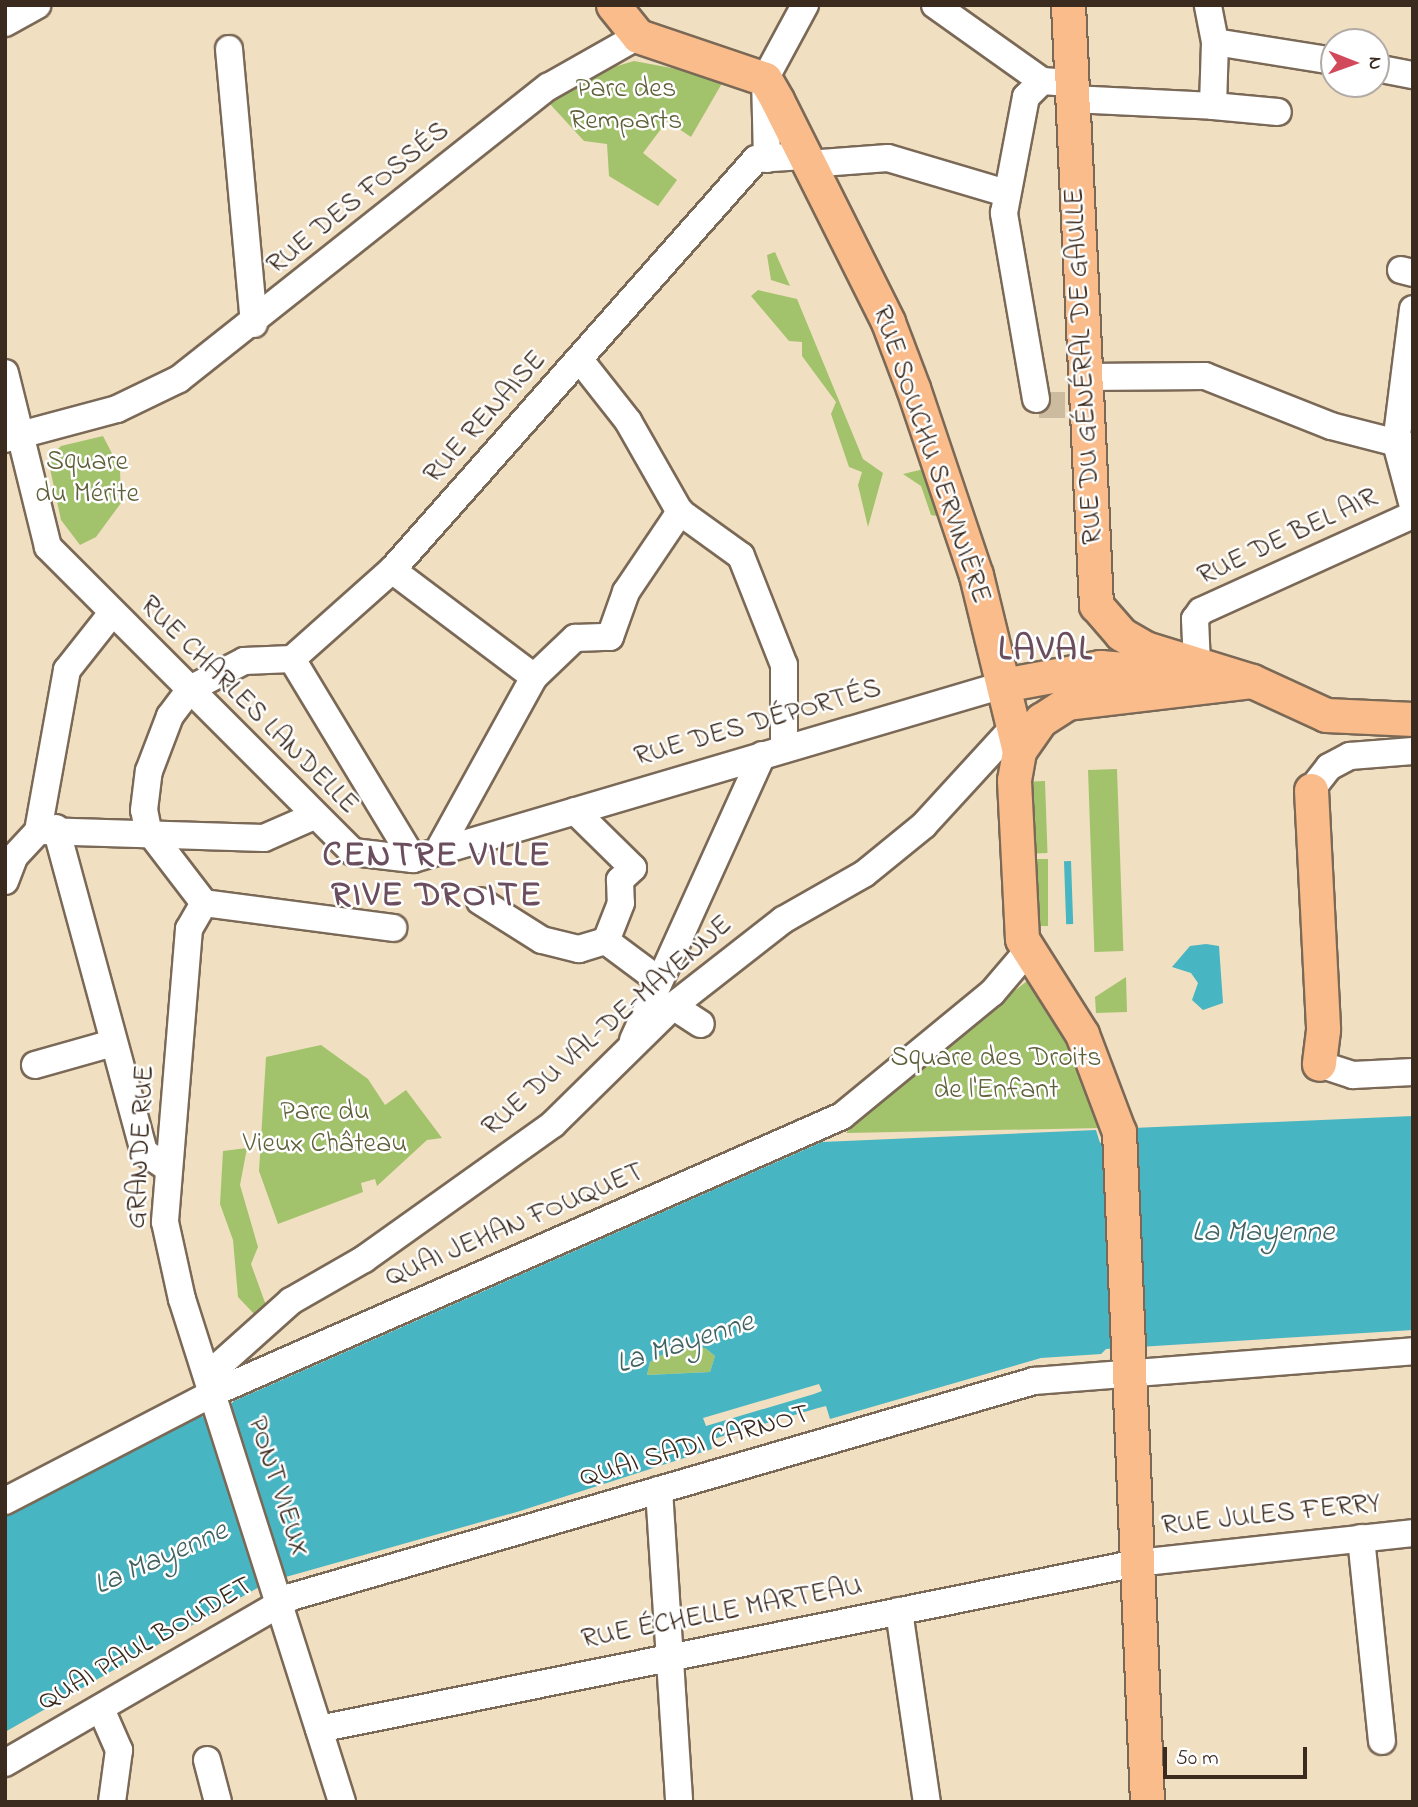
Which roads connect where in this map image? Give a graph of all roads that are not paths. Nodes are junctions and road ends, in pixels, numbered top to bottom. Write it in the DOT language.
graph roads {
  1 [pos="37,5"];
  2 [pos="613,5"];
  3 [pos="805,5"];
  4 [pos="935,5"];
  5 [pos="1068,5"];
  6 [pos="1208,5"];
  7 [pos="5,23"];
  8 [pos="638,36"];
  9 [pos="1216,42"];
  10 [pos="229,49"];
  11 [pos="1320,59"];
  12 [pos="1390,71"];
  13 [pos="1413,75"];
  14 [pos="765,79"];
  15 [pos="1062,88"];
  16 [pos="1213,106"];
  17 [pos="1278,112"];
  18 [pos="767,159"];
  19 [pos="806,160"];
  20 [pos="1006,192"];
  21 [pos="1413,309"];
  22 [pos="254,324"];
  23 [pos="580,360"];
  24 [pos="5,373"];
  25 [pos="1080,396"];
  26 [pos="1035,399"];
  27 [pos="12,437"];
  28 [pos="1404,445"];
  29 [pos="1413,506"];
  30 [pos="680,512"];
  31 [pos="1413,515"];
  32 [pos="392,570"];
  33 [pos="112,613"];
  34 [pos="292,659"];
  35 [pos="1205,675"];
  36 [pos="534,677"];
  37 [pos="1003,685"];
  38 [pos="190,689"];
  39 [pos="1413,719"];
  40 [pos="1016,739"];
  41 [pos="1413,751"];
  42 [pos="773,752"];
  43 [pos="1311,790"];
  44 [pos="575,811"];
  45 [pos="312,817"];
  46 [pos="47,830"];
  47 [pos="148,830"];
  48 [pos="426,855"];
  49 [pos="5,881"];
  50 [pos="480,901"];
  51 [pos="204,903"];
  52 [pos="393,928"];
  53 [pos="606,941"];
  54 [pos="1026,953"];
  55 [pos="651,991"];
  56 [pos="673,1006"];
  57 [pos="701,1024"];
  58 [pos="632,1042"];
  59 [pos="113,1044"];
  60 [pos="1320,1060"];
  61 [pos="35,1065"];
  62 [pos="1413,1072"];
  63 [pos="169,1169"];
  64 [pos="1413,1351"];
  65 [pos="1130,1371"];
  66 [pos="213,1392"];
  67 [pos="659,1490"];
  68 [pos="5,1501"];
  69 [pos="1413,1533"];
  70 [pos="1361,1538"];
  71 [pos="1137,1563"];
  72 [pos="281,1602"];
  73 [pos="899,1611"];
  74 [pos="672,1656"];
  75 [pos="101,1709"];
  76 [pos="319,1729"];
  77 [pos="1382,1741"];
  78 [pos="207,1760"];
  79 [pos="5,1763"];
  80 [pos="112,1802"];
  81 [pos="218,1802"];
  82 [pos="342,1802"];
  83 [pos="679,1802"];
  84 [pos="927,1802"];
  85 [pos="1147,1802"];
  1 -- 7 [label="street"];
  2 -- 8 [label="main road"];
  3 -- 14 [label="street"];
  4 -- 15 [label="street"];
  5 -- 15 [label="main road, RUE DU GÉNÉRAL DE GAULLE"];
  6 -- 9 [label="street"];
  8 -- 14 [label="main road"];
  8 -- 22 [label="street, RUE DES FOSSÉS"];
  9 -- 11 [label="street"];
  9 -- 16 [label="street"];
  10 -- 22 [label="street"];
  12 -- 13 [label="street"];
  14 -- 18 [label="street"];
  14 -- 19 [label="main road, RUE SOUCHU SERVINIÈRE"];
  15 -- 16 [label="street"];
  15 -- 20 [label="street"];
  15 -- 25 [label="main road, RUE DU GÉNÉRAL DE GAULLE"];
  16 -- 17 [label="street"];
  18 -- 19 [label="street, RUE RENAISE"];
  18 -- 23 [label="street, RUE RENAISE"];
  19 -- 20 [label="street, RUE RENAISE"];
  19 -- 37 [label="main road, RUE SOUCHU SERVINIÈRE"];
  20 -- 26 [label="street"];
  21 -- 28 [label="street"];
  22 -- 27 [label="street, RUE DES FOSSÉS"];
  23 -- 30 [label="street"];
  23 -- 32 [label="street, RUE RENAISE"];
  24 -- 27 [label="street, RUE CHARLES LANDELLE"];
  25 -- 28 [label="street"];
  25 -- 35 [label="main road, RUE DU GÉNÉRAL DE GAULLE"];
  27 -- 33 [label="street, RUE CHARLES LANDELLE"];
  28 -- 29 [label="street"];
  30 -- 36 [label="street"];
  30 -- 42 [label="street"];
  31 -- 35 [label="street, RUE DE BEL AIR"];
  32 -- 34 [label="street, RUE RENAISE"];
  32 -- 36 [label="street"];
  33 -- 38 [label="street, RUE CHARLES LANDELLE"];
  33 -- 46 [label="street"];
  34 -- 38 [label="street"];
  34 -- 48 [label="street"];
  35 -- 37 [label="main road"];
  35 -- 39 [label="main road"];
  35 -- 40 [label="main road"];
  36 -- 48 [label="street"];
  37 -- 40 [label="main road, RUE SOUCHU SERVINIÈRE"];
  37 -- 42 [label="street, RUE DES DÉPORTÉS"];
  38 -- 45 [label="street, RUE CHARLES LANDELLE"];
  38 -- 47 [label="street"];
  40 -- 54 [label="main road"];
  40 -- 56 [label="street, RUE DU VAL-DE-MAYENNE"];
  41 -- 43 [label="street"];
  42 -- 44 [label="street, RUE DES DÉPORTÉS"];
  42 -- 55 [label="street"];
  43 -- 60 [label="main road"];
  44 -- 48 [label="street, RUE DES DÉPORTÉS"];
  44 -- 53 [label="street"];
  45 -- 47 [label="street"];
  45 -- 48 [label="street, RUE CHARLES LANDELLE"];
  46 -- 47 [label="street"];
  46 -- 49 [label="street"];
  46 -- 59 [label="street"];
  47 -- 51 [label="street"];
  50 -- 53 [label="street"];
  51 -- 52 [label="street"];
  51 -- 63 [label="street, GRANDE RUE"];
  53 -- 55 [label="street"];
  54 -- 65 [label="main road"];
  54 -- 66 [label="street, QUAI JEHAN FOUQUET"];
  55 -- 56 [label="street"];
  55 -- 58 [label="street"];
  56 -- 57 [label="street"];
  56 -- 58 [label="street, RUE DU VAL-DE-MAYENNE"];
  58 -- 66 [label="street, RUE DU VAL-DE-MAYENNE"];
  59 -- 61 [label="street"];
  59 -- 63 [label="street"];
  60 -- 62 [label="street"];
  63 -- 66 [label="street, GRANDE RUE"];
  64 -- 65 [label="street, QUAI SADI CARNOT"];
  65 -- 67 [label="street, QUAI SADI CARNOT"];
  65 -- 71 [label="main road"];
  66 -- 68 [label="street, QUAI JEHAN FOUQUET"];
  66 -- 72 [label="street, PONT VIEUX"];
  67 -- 72 [label="street, QUAI SADI CARNOT"];
  67 -- 74 [label="street"];
  69 -- 70 [label="street, RUE JULES FERRY"];
  70 -- 71 [label="street, RUE JULES FERRY"];
  70 -- 77 [label="street"];
  71 -- 73 [label="street, RUE ÉCHELLE MARTEAU"];
  71 -- 85 [label="main road"];
  72 -- 75 [label="street, QUAI PAUL BOUDET"];
  72 -- 76 [label="street, PONT VIEUX"];
  73 -- 74 [label="street, RUE ÉCHELLE MARTEAU"];
  73 -- 84 [label="street"];
  74 -- 76 [label="street, RUE ÉCHELLE MARTEAU"];
  74 -- 83 [label="street"];
  75 -- 79 [label="street, QUAI PAUL BOUDET"];
  75 -- 80 [label="street"];
  76 -- 82 [label="street, PONT VIEUX"];
  78 -- 81 [label="street"];
}
